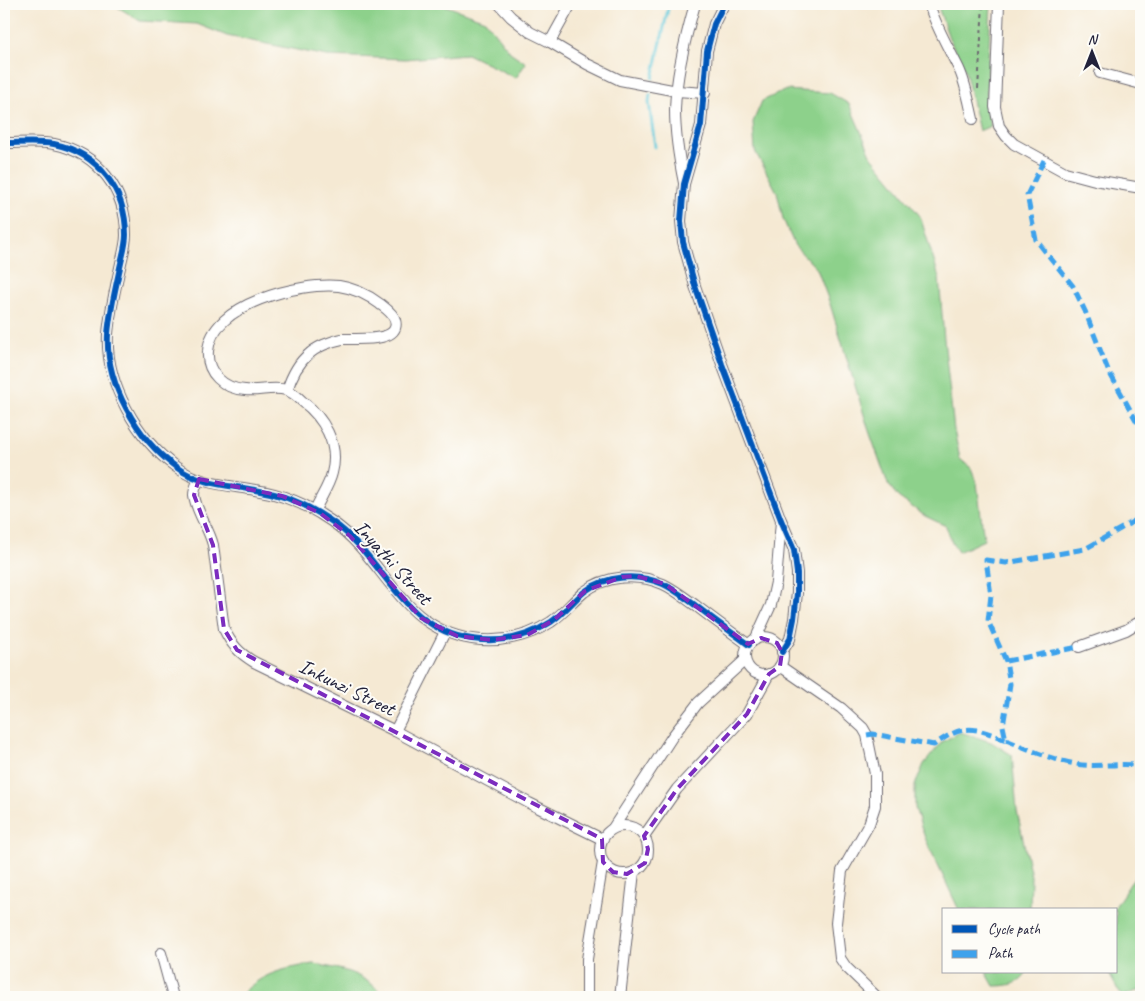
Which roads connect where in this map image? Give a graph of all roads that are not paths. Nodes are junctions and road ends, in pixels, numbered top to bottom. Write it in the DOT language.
graph roads {
  1 [pos="499,4"];
  2 [pos="571,4"];
  3 [pos="695,4"];
  4 [pos="724,4"];
  5 [pos="929,4"];
  6 [pos="999,4"];
  7 [pos="550,42"];
  8 [pos="1100,74"];
  9 [pos="1141,84"];
  10 [pos="677,91"];
  11 [pos="705,93"];
  12 [pos="973,119"];
  13 [pos="4,143"];
  14 [pos="684,184"];
  15 [pos="1141,188"];
  16 [pos="287,390"];
  17 [pos="199,479"];
  18 [pos="315,510"];
  19 [pos="781,520"];
  20 [pos="1141,621"];
  21 [pos="445,632"];
  22 [pos="752,642"];
  23 [pos="1079,646"];
  24 [pos="782,652"];
  25 [pos="745,660"];
  26 [pos="780,666"];
  27 [pos="770,674"];
  28 [pos="395,731"];
  29 [pos="613,828"];
  30 [pos="644,836"];
  31 [pos="602,839"];
  32 [pos="603,862"];
  33 [pos="634,872"];
  34 [pos="161,953"];
  35 [pos="173,997"];
  36 [pos="587,997"];
  37 [pos="620,997"];
  38 [pos="876,997"];
  1 -- 7 [label="street"];
  2 -- 7 [label="street"];
  3 -- 10 [label="street"];
  4 -- 11 [label="street"];
  5 -- 12 [label="street"];
  6 -- 15 [label="street"];
  7 -- 10 [label="street"];
  8 -- 9 [label="street"];
  10 -- 11 [label="street"];
  10 -- 14 [label="street"];
  11 -- 14 [label="street"];
  13 -- 17 [label="street, Inyathi Street"];
  14 -- 19 [label="street"];
  16 -- 16 [label="street"];
  16 -- 18 [label="street"];
  17 -- 18 [label="street, Inyathi Street"];
  17 -- 28 [label="street, Inkunzi Street"];
  18 -- 21 [label="street, Inyathi Street"];
  19 -- 22 [label="street"];
  19 -- 24 [label="street"];
  20 -- 23 [label="street"];
  21 -- 22 [label="street, Inyathi Street"];
  21 -- 28 [label="street"];
  22 -- 24 [label="street"];
  22 -- 25 [label="street"];
  24 -- 26 [label="street"];
  25 -- 27 [label="street"];
  25 -- 29 [label="street"];
  26 -- 27 [label="street"];
  26 -- 38 [label="street"];
  27 -- 30 [label="street"];
  28 -- 31 [label="street, Inkunzi Street"];
  29 -- 30 [label="street"];
  29 -- 31 [label="street"];
  30 -- 33 [label="street"];
  31 -- 32 [label="street"];
  32 -- 33 [label="street"];
  32 -- 36 [label="street"];
  33 -- 37 [label="street"];
  34 -- 35 [label="street"];
}
